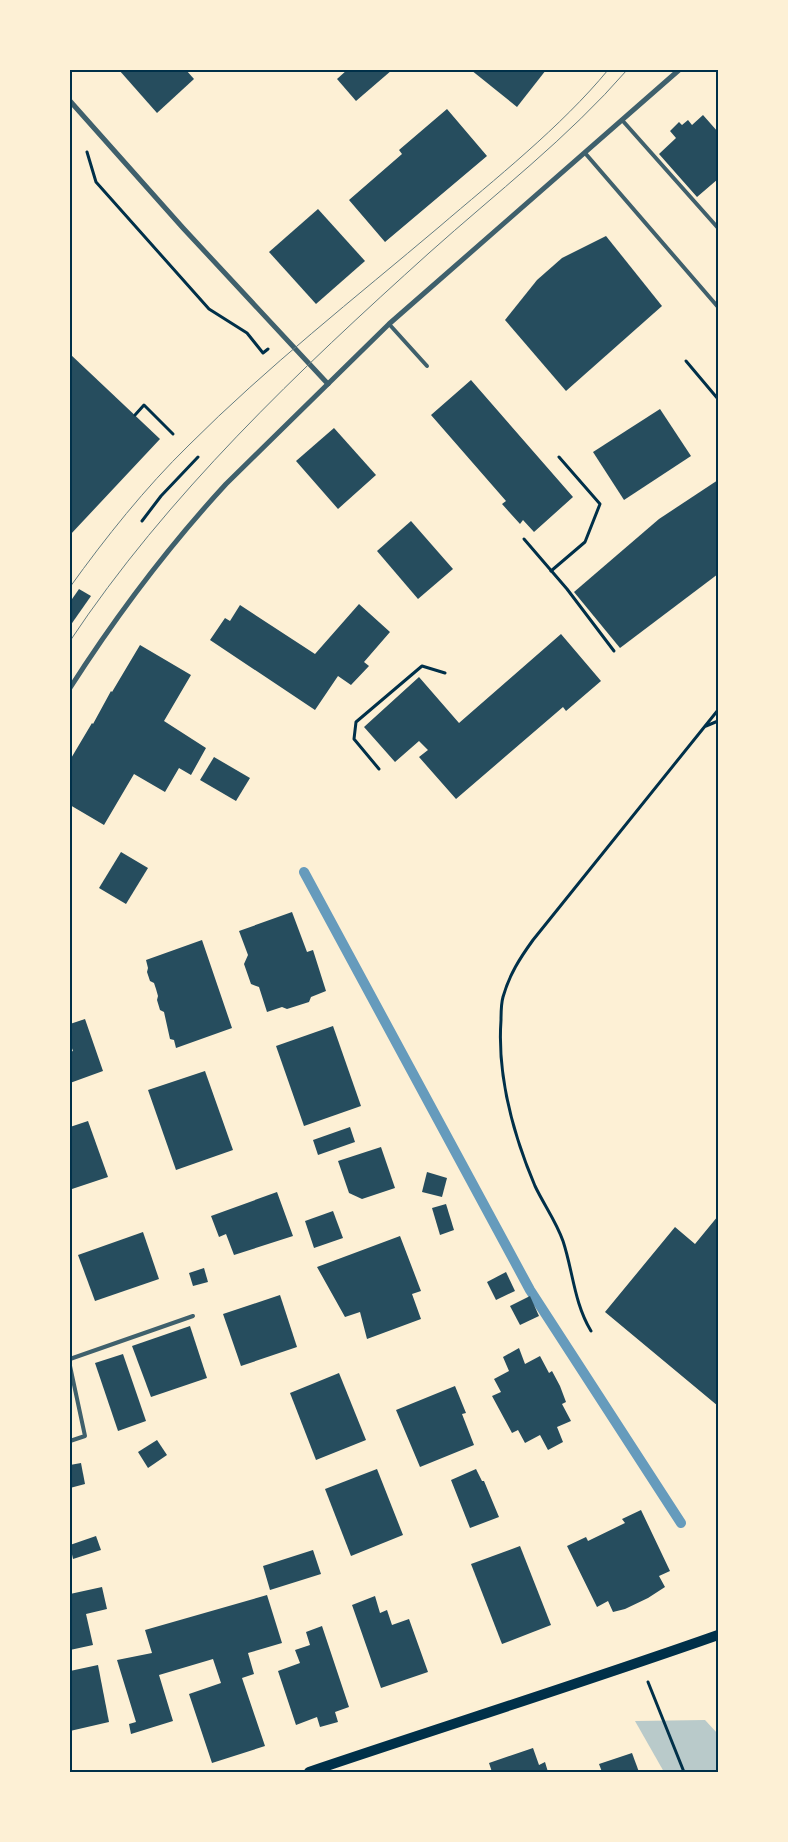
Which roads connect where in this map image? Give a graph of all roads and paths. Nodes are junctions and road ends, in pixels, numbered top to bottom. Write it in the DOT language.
graph roads {
  1 [pos="679,70"];
  2 [pos="70,101"];
  3 [pos="622,120"];
  4 [pos="87,150"];
  5 [pos="585,153"];
  6 [pos="718,228"];
  7 [pos="718,307"];
  8 [pos="389,324"];
  9 [pos="263,353"];
  10 [pos="686,361"];
  11 [pos="427,366"];
  12 [pos="328,384"];
  13 [pos="718,399"];
  14 [pos="135,415"];
  15 [pos="173,434"];
  16 [pos="198,457"];
  17 [pos="559,457"];
  18 [pos="142,521"];
  19 [pos="524,540"];
  20 [pos="551,571"];
  21 [pos="614,652"];
  22 [pos="445,673"];
  23 [pos="70,688"];
  24 [pos="718,710"];
  25 [pos="718,721"];
  26 [pos="704,727"];
  27 [pos="379,768"];
  28 [pos="193,1316"];
  29 [pos="591,1331"];
  30 [pos="70,1359"];
  31 [pos="70,1366"];
  32 [pos="70,1441"];
  33 [pos="718,1635"];
  34 [pos="640,1663"];
  35 [pos="309,1772"];
  36 [pos="684,1772"];
  1 -- 3 [label="street"];
  2 -- 12 [label="street"];
  3 -- 5 [label="street"];
  3 -- 6 [label="lane"];
  4 -- 9 [label="path"];
  5 -- 7 [label="lane"];
  5 -- 8 [label="street"];
  8 -- 11 [label="lane"];
  8 -- 12 [label="street"];
  10 -- 13 [label="path"];
  12 -- 23 [label="street"];
  14 -- 15 [label="path"];
  16 -- 18 [label="path"];
  17 -- 20 [label="path"];
  19 -- 20 [label="path"];
  20 -- 21 [label="path"];
  22 -- 27 [label="path"];
  24 -- 26 [label="path"];
  25 -- 26 [label="path"];
  26 -- 29 [label="path"];
  28 -- 30 [label="lane"];
  31 -- 32 [label="lane"];
  33 -- 34 [label="main road"];
  34 -- 35 [label="main road"];
  34 -- 36 [label="path"];
}
